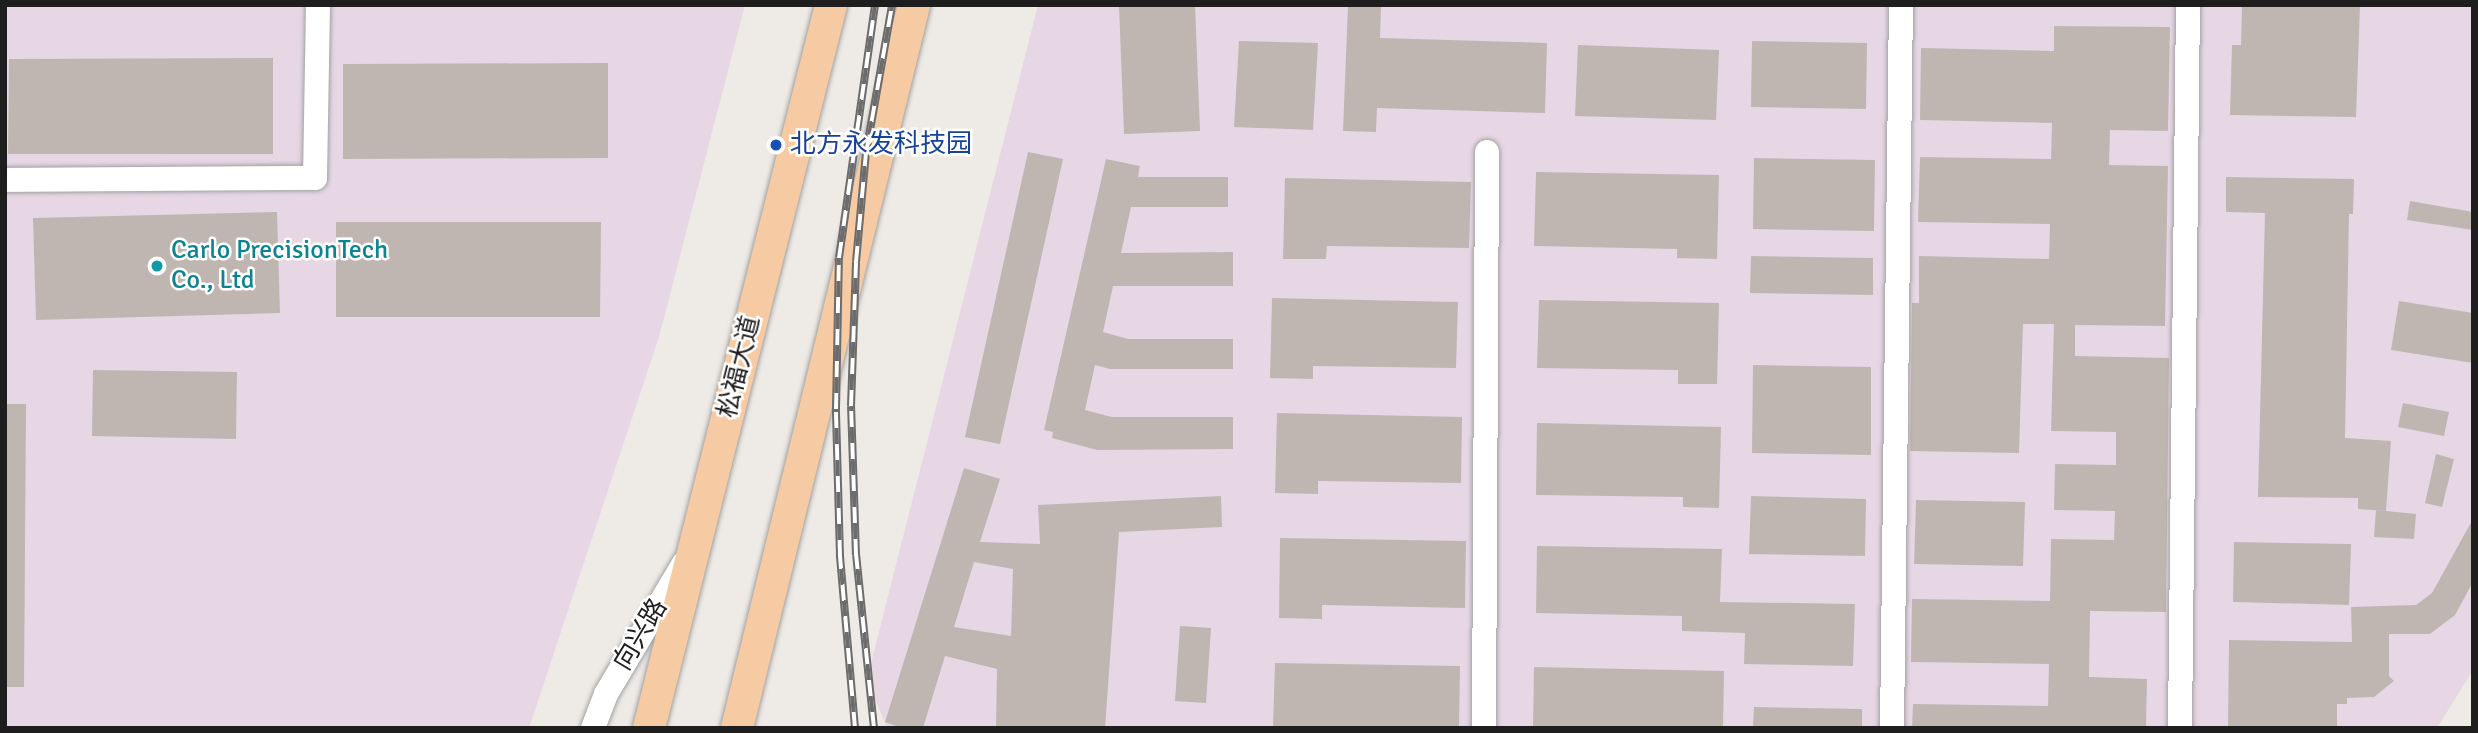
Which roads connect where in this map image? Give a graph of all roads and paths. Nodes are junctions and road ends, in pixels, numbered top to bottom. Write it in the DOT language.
graph roads {
  1 [pos="318,5"];
  2 [pos="831,5"];
  3 [pos="914,5"];
  4 [pos="1901,5"];
  5 [pos="2189,5"];
  6 [pos="1487,152"];
  7 [pos="5,180"];
  8 [pos="695,545"];
  9 [pos="593,728"];
  10 [pos="649,728"];
  11 [pos="737,728"];
  12 [pos="1484,728"];
  13 [pos="1892,728"];
  14 [pos="2180,728"];
  1 -- 7 [label="street"];
  2 -- 8 [label="main road, 松福大道"];
  3 -- 11 [label="main road"];
  4 -- 13 [label="street"];
  5 -- 14 [label="street"];
  6 -- 12 [label="street"];
  8 -- 9 [label="street, 向兴路"];
  8 -- 10 [label="main road, 松福大道"];
}
